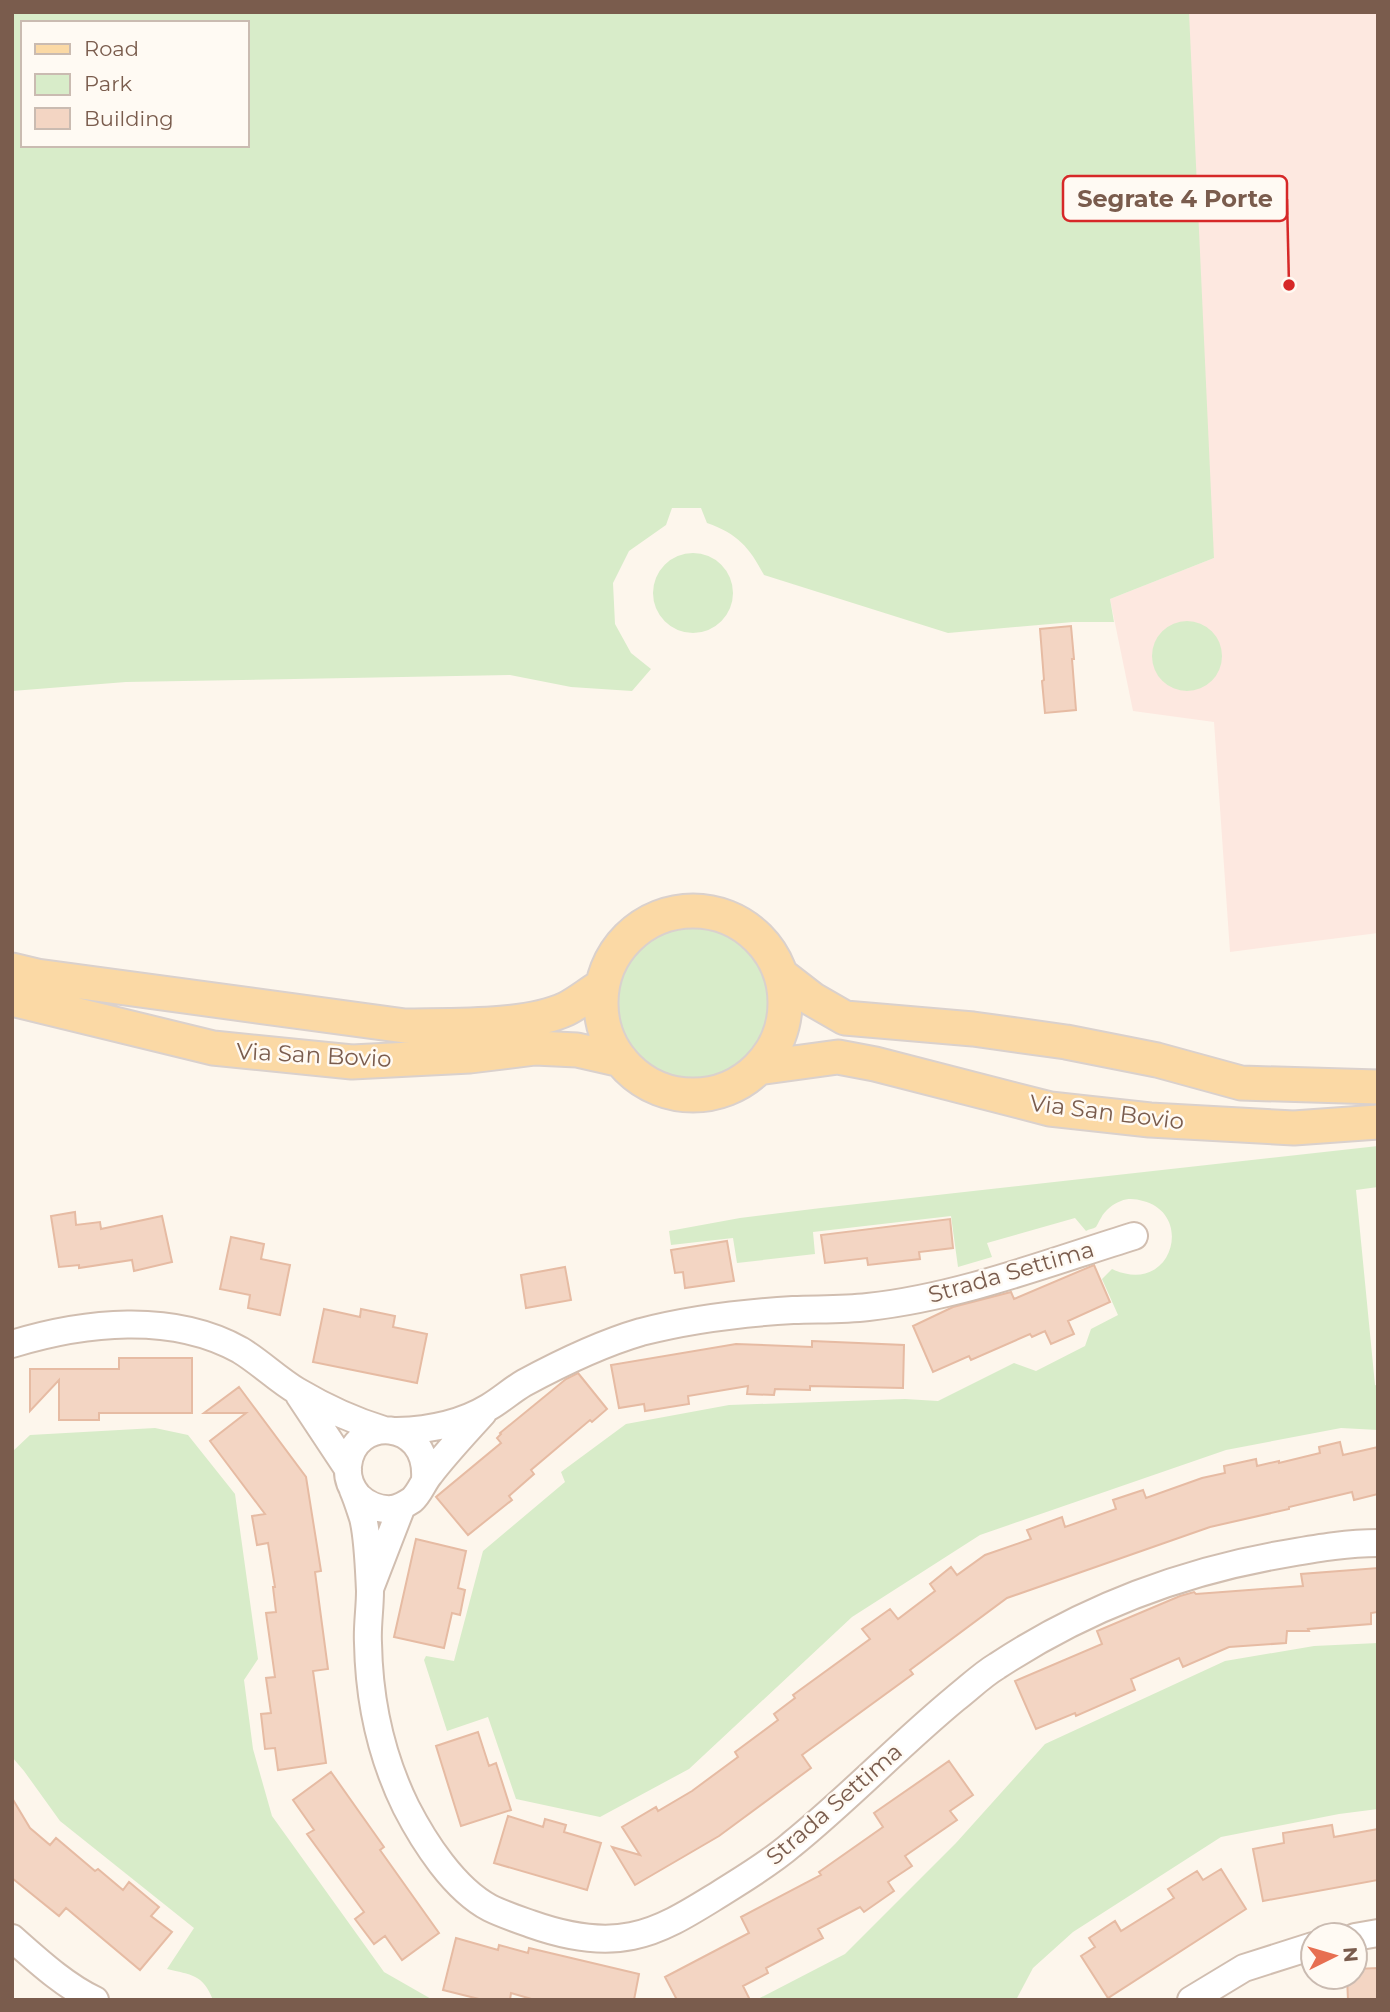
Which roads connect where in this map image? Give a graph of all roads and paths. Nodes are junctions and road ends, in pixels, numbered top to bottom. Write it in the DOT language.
graph roads {
  1 [pos="12,970"];
  2 [pos="781,975"];
  3 [pos="602,986"];
  4 [pos="12,999"];
  5 [pos="621,1060"];
  6 [pos="758,1068"];
  7 [pos="1378,1087"];
  8 [pos="1378,1122"];
  9 [pos="1134,1236"];
  10 [pos="12,1344"];
  11 [pos="296,1390"];
  12 [pos="488,1408"];
  13 [pos="391,1431"];
  14 [pos="351,1479"];
  15 [pos="425,1479"];
  16 [pos="402,1506"];
  17 [pos="1378,1543"];
  18 [pos="370,1591"];
  19 [pos="12,1938"];
  20 [pos="1299,1950"];
  21 [pos="95,2000"];
  22 [pos="1191,2000"];
  1 -- 3 [label="main road, Via San Bovio"];
  2 -- 3 [label="main road, Via San Bovio"];
  2 -- 6 [label="main road, Via San Bovio"];
  2 -- 7 [label="main road, Via San Bovio"];
  3 -- 5 [label="main road, Via San Bovio"];
  4 -- 5 [label="main road, Via San Bovio"];
  5 -- 6 [label="main road, Via San Bovio"];
  6 -- 8 [label="main road, Via San Bovio"];
  9 -- 12 [label="street, Strada Settima"];
  10 -- 11 [label="street, Strada Settima"];
  11 -- 13 [label="street, Strada Settima"];
  11 -- 14 [label="street, Strada Settima"];
  12 -- 13 [label="street, Strada Settima"];
  12 -- 15 [label="street, Strada Settima"];
  13 -- 14 [label="street, Strada Settima"];
  13 -- 15 [label="street, Strada Settima"];
  14 -- 16 [label="street, Strada Settima"];
  14 -- 18 [label="street, Strada Settima"];
  15 -- 16 [label="street, Strada Settima"];
  16 -- 18 [label="street, Strada Settima"];
  17 -- 18 [label="street, Strada Settima"];
  19 -- 21 [label="street"];
  20 -- 22 [label="street"];
}
